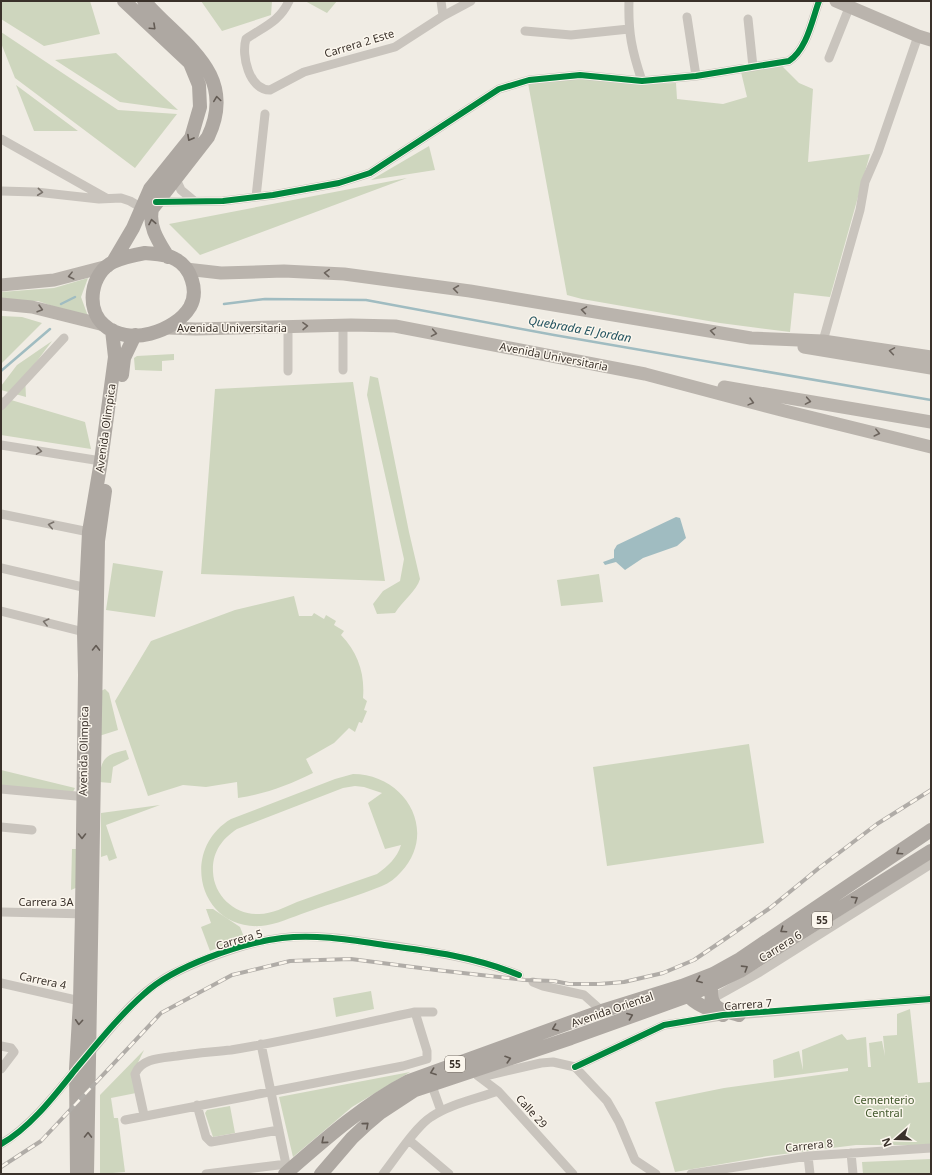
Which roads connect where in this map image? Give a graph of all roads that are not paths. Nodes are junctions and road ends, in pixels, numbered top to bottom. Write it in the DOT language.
graph roads {
  1 [pos="124,1"];
  2 [pos="144,1"];
  3 [pos="289,1"];
  4 [pos="441,1"];
  5 [pos="471,1"];
  6 [pos="629,1"];
  7 [pos="819,1"];
  8 [pos="836,1"];
  9 [pos="849,8"];
  10 [pos="443,16"];
  11 [pos="687,17"];
  12 [pos="748,19"];
  13 [pos="628,29"];
  14 [pos="525,31"];
  15 [pos="918,36"];
  16 [pos="931,40"];
  17 [pos="830,58"];
  18 [pos="753,67"];
  19 [pos="696,76"];
  20 [pos="642,81"];
  21 [pos="265,114"];
  22 [pos="1,138"];
  23 [pos="176,177"];
  24 [pos="1,191"];
  25 [pos="256,197"];
  26 [pos="107,198"];
  27 [pos="193,200"];
  28 [pos="156,202"];
  29 [pos="142,208"];
  30 [pos="168,257"];
  31 [pos="111,264"];
  32 [pos="186,269"];
  33 [pos="1,285"];
  34 [pos="1,304"];
  35 [pos="343,325"];
  36 [pos="288,326"];
  37 [pos="108,328"];
  38 [pos="168,328"];
  39 [pos="135,335"];
  40 [pos="64,338"];
  41 [pos="751,338"];
  42 [pos="822,340"];
  43 [pos="931,357"];
  44 [pos="931,368"];
  45 [pos="343,370"];
  46 [pos="288,371"];
  47 [pos="645,374"];
  48 [pos="1,406"];
  49 [pos="931,422"];
  50 [pos="1,445"];
  51 [pos="930,446"];
  52 [pos="101,462"];
  53 [pos="1,514"];
  54 [pos="89,532"];
  55 [pos="1,568"];
  56 [pos="87,588"];
  57 [pos="1,611"];
  58 [pos="84,632"];
  59 [pos="1,789"];
  60 [pos="88,797"];
  61 [pos="1,827"];
  62 [pos="32,830"];
  63 [pos="931,830"];
  64 [pos="931,851"];
  65 [pos="931,864"];
  66 [pos="1,912"];
  67 [pos="86,913"];
  68 [pos="519,975"];
  69 [pos="533,982"];
  70 [pos="1,983"];
  71 [pos="685,991"];
  72 [pos="707,997"];
  73 [pos="931,999"];
  74 [pos="80,1001"];
  75 [pos="602,1011"];
  76 [pos="415,1012"];
  77 [pos="433,1012"];
  78 [pos="739,1015"];
  79 [pos="723,1016"];
  80 [pos="261,1044"];
  81 [pos="1,1046"];
  82 [pos="88,1055"];
  83 [pos="575,1066"];
  84 [pos="1,1069"];
  85 [pos="76,1069"];
  86 [pos="475,1074"];
  87 [pos="432,1083"];
  88 [pos="271,1091"];
  89 [pos="498,1091"];
  90 [pos="197,1105"];
  91 [pos="442,1111"];
  92 [pos="144,1115"];
  93 [pos="125,1120"];
  94 [pos="279,1130"];
  95 [pos="410,1141"];
  96 [pos="1,1144"];
  97 [pos="931,1148"];
  98 [pos="851,1152"];
  99 [pos="808,1156"];
  100 [pos="743,1170"];
  101 [pos="287,1171"];
  102 [pos="77,1174"];
  103 [pos="87,1174"];
  104 [pos="206,1174"];
  105 [pos="321,1174"];
  106 [pos="383,1174"];
  107 [pos="449,1174"];
  108 [pos="573,1174"];
  109 [pos="656,1174"];
  110 [pos="692,1174"];
  111 [pos="810,1174"];
  112 [pos="853,1174"];
  1 -- 29 [label="main road, one-way"];
  23 -- 2 [label="main road, one-way"];
  3 -- 10 [label="street, Carrera 2 Este"];
  4 -- 10 [label="street"];
  5 -- 10 [label="street, Carrera 2 Este"];
  6 -- 13 [label="street"];
  7 -- 18 [label="street"];
  8 -- 9 [label="main road"];
  9 -- 15 [label="main road"];
  9 -- 17 [label="street"];
  11 -- 19 [label="street"];
  12 -- 18 [label="street"];
  13 -- 14 [label="street"];
  13 -- 20 [label="street"];
  15 -- 16 [label="main road"];
  15 -- 42 [label="street"];
  18 -- 19 [label="street"];
  19 -- 20 [label="street"];
  20 -- 25 [label="street"];
  21 -- 25 [label="street"];
  22 -- 26 [label="street"];
  23 -- 27 [label="street"];
  23 -- 28 [label="main road"];
  24 -- 26 [label="street, one-way"];
  25 -- 27 [label="street"];
  26 -- 29 [label="street"];
  27 -- 28 [label="street"];
  30 -- 28 [label="main road, one-way"];
  29 -- 31 [label="main road"];
  30 -- 31 [label="main road"];
  30 -- 32 [label="main road"];
  31 -- 33 [label="main road, one-way"];
  31 -- 37 [label="main road"];
  32 -- 38 [label="main road"];
  41 -- 32 [label="main road, one-way"];
  34 -- 37 [label="main road, one-way"];
  36 -- 35 [label="main road, Avenida Universitaria, one-way"];
  35 -- 45 [label="street"];
  35 -- 47 [label="main road, Avenida Universitaria, one-way"];
  36 -- 38 [label="main road, Avenida Universitaria"];
  36 -- 46 [label="street"];
  37 -- 39 [label="main road"];
  37 -- 52 [label="main road, Avenida Olimpica"];
  38 -- 39 [label="main road"];
  60 -- 39 [label="main road, Avenida Olimpica, one-way"];
  40 -- 48 [label="street"];
  41 -- 42 [label="main road"];
  41 -- 44 [label="main road"];
  43 -- 42 [label="main road, one-way"];
  47 -- 49 [label="main road, one-way"];
  47 -- 51 [label="main road, Avenida Universitaria, one-way"];
  50 -- 52 [label="street, one-way"];
  52 -- 54 [label="main road, Avenida Olimpica"];
  54 -- 53 [label="street, one-way"];
  54 -- 56 [label="main road, Avenida Olimpica"];
  55 -- 56 [label="street"];
  56 -- 58 [label="main road, Avenida Olimpica"];
  58 -- 57 [label="street, one-way"];
  58 -- 60 [label="main road, Avenida Olimpica"];
  59 -- 60 [label="street"];
  60 -- 67 [label="main road, Avenida Olimpica"];
  61 -- 62 [label="street"];
  63 -- 71 [label="main road, Avenida Oriental / 55, one-way"];
  72 -- 64 [label="main road, Avenida Oriental / 55, one-way"];
  65 -- 72 [label="street, Carrera 6"];
  66 -- 67 [label="street, Carrera 3A"];
  67 -- 74 [label="main road, Avenida Olimpica"];
  67 -- 82 [label="main road, Avenida Olimpica"];
  68 -- 82 [label="street, Carrera 5"];
  69 -- 75 [label="street"];
  70 -- 74 [label="street, Carrera 4"];
  71 -- 72 [label="main road, Avenida Oriental / 55"];
  71 -- 72 [label="main road"];
  71 -- 75 [label="main road, Avenida Oriental / 55"];
  86 -- 71 [label="main road, Avenida Oriental / 55, one-way"];
  72 -- 78 [label="main road"];
  72 -- 79 [label="main road"];
  73 -- 78 [label="street, Carrera 7"];
  74 -- 85 [label="main road, Avenida Olimpica, one-way"];
  75 -- 101 [label="main road, Avenida Oriental / 55, one-way"];
  76 -- 77 [label="street"];
  76 -- 80 [label="street"];
  76 -- 88 [label="street"];
  78 -- 79 [label="street, Carrera 7"];
  79 -- 83 [label="street, Carrera 7"];
  80 -- 88 [label="street"];
  80 -- 92 [label="street"];
  81 -- 84 [label="street"];
  82 -- 85 [label="street, Carrera 5"];
  103 -- 82 [label="main road, Avenida Olimpica, one-way"];
  83 -- 86 [label="street"];
  83 -- 109 [label="street"];
  85 -- 96 [label="street, Carrera 5"];
  85 -- 102 [label="main road, Avenida Olimpica"];
  86 -- 87 [label="main road, Avenida Oriental / 55"];
  86 -- 89 [label="street, Calle 29"];
  87 -- 91 [label="street"];
  105 -- 87 [label="main road, Avenida Oriental / 55, one-way"];
  88 -- 90 [label="street"];
  88 -- 94 [label="street"];
  89 -- 91 [label="street"];
  89 -- 108 [label="street, Calle 29"];
  90 -- 92 [label="street"];
  90 -- 94 [label="street"];
  91 -- 95 [label="street"];
  92 -- 93 [label="street"];
  94 -- 101 [label="street"];
  95 -- 106 [label="street"];
  95 -- 107 [label="street"];
  97 -- 98 [label="street, Carrera 8"];
  98 -- 99 [label="street, Carrera 8"];
  98 -- 112 [label="street"];
  99 -- 100 [label="street, Carrera 8"];
  99 -- 111 [label="street"];
  100 -- 110 [label="street, Carrera 8"];
  101 -- 104 [label="street"];
}
